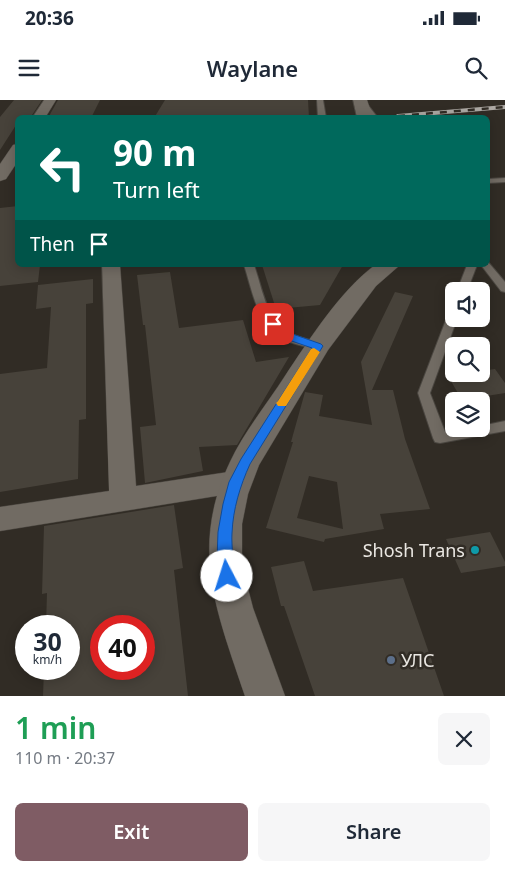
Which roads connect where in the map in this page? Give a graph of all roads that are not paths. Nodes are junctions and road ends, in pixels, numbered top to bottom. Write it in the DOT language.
graph roads {
  1 [pos="50,100"];
  2 [pos="320,100"];
  3 [pos="360,100"];
  4 [pos="40,115"];
  5 [pos="322,115"];
  6 [pos="364,115"];
  7 [pos="372,115"];
  8 [pos="15,152"];
  9 [pos="2,170"];
  10 [pos="505,180"];
  11 [pos="490,181"];
  12 [pos="110,267"];
  13 [pos="250,267"];
  14 [pos="386,267"];
  15 [pos="471,267"];
  16 [pos="488,267"];
  17 [pos="465,282"];
  18 [pos="505,288"];
  19 [pos="448,327"];
  20 [pos="318,346"];
  21 [pos="505,426"];
  22 [pos="236,482"];
  23 [pos="123,499"];
  24 [pos="0,519"];
  25 [pos="265,696"];
  1 -- 4 [label="street"];
  2 -- 5 [label="lane"];
  3 -- 6 [label="street"];
  3 -- 7 [label="lane"];
  8 -- 9 [label="street"];
  10 -- 11 [label="lane"];
  12 -- 23 [label="street"];
  13 -- 20 [label="lane"];
  14 -- 20 [label="street"];
  15 -- 17 [label="lane"];
  16 -- 18 [label="lane"];
  19 -- 21 [label="lane"];
  20 -- 22 [label="street"];
  22 -- 23 [label="street"];
  22 -- 25 [label="street"];
  23 -- 24 [label="street"];
}
